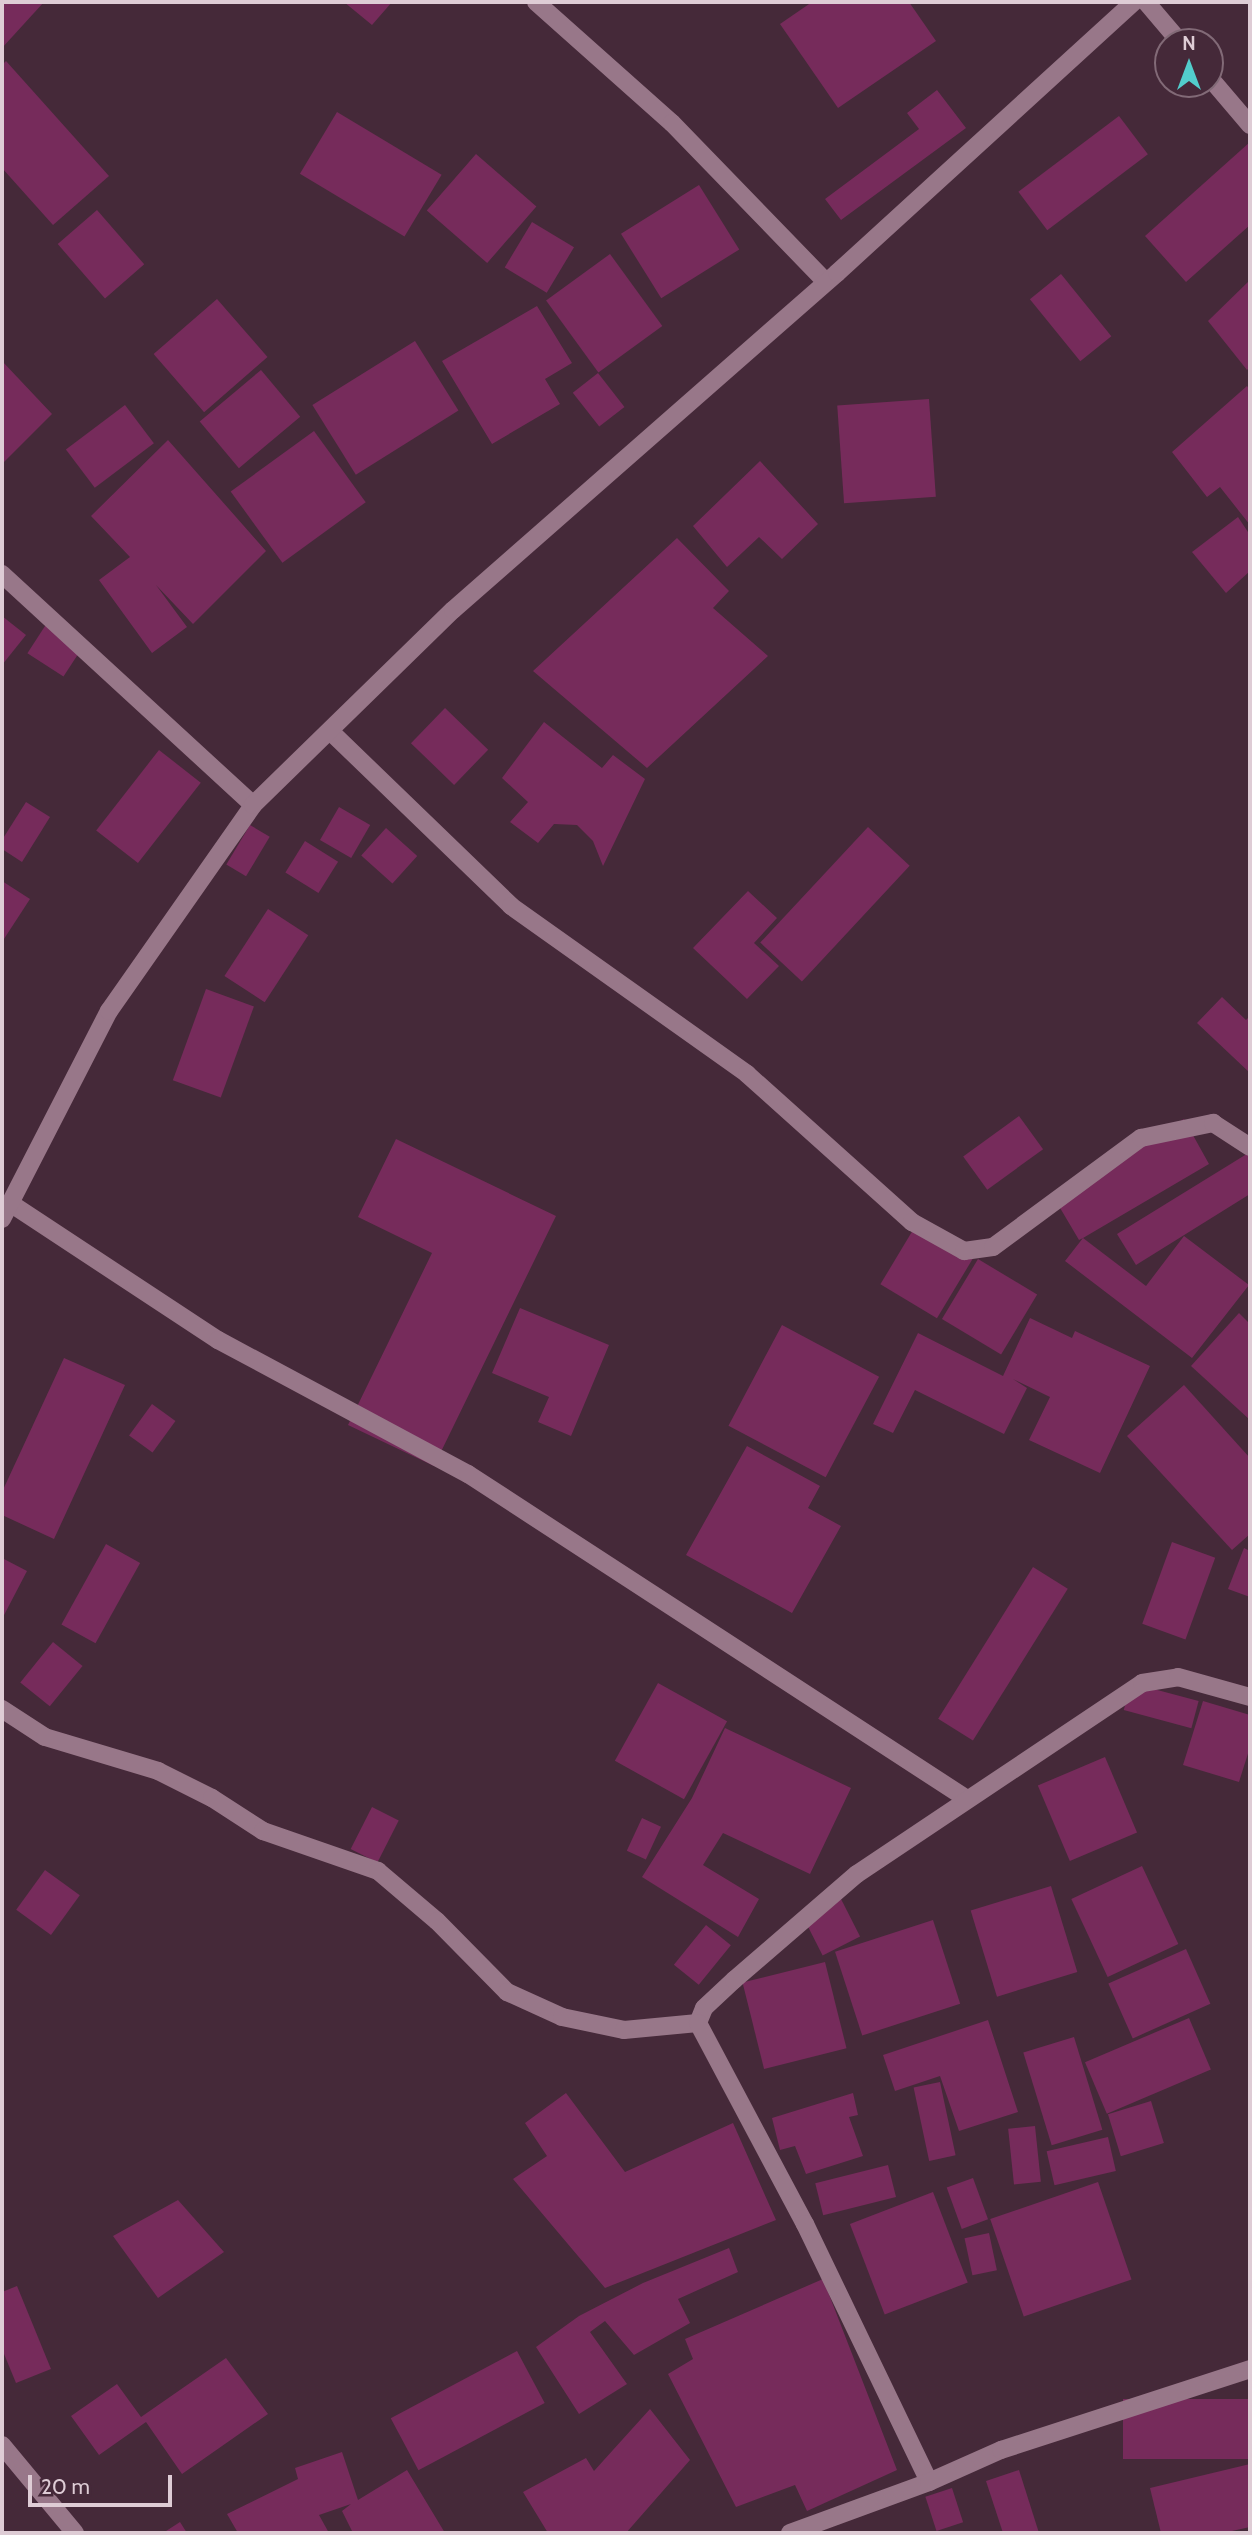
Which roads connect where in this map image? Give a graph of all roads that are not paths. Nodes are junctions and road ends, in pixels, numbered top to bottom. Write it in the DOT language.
graph roads {
  1 [pos="536,2"];
  2 [pos="1134,2"];
  3 [pos="1146,2"];
  4 [pos="1168,28"];
  5 [pos="1224,94"];
  6 [pos="1250,125"];
  7 [pos="826,282"];
  8 [pos="2,574"];
  9 [pos="330,731"];
  10 [pos="253,805"];
  11 [pos="1250,1147"];
  12 [pos="6,1211"];
  13 [pos="1250,1697"];
  14 [pos="2,1709"];
  15 [pos="967,1799"];
  16 [pos="698,2023"];
  17 [pos="1250,2369"];
  18 [pos="2,2445"];
  19 [pos="929,2482"];
  20 [pos="75,2533"];
  21 [pos="790,2533"];
  1 -- 7 [label="street"];
  2 -- 7 [label="street"];
  3 -- 4 [label="street"];
  5 -- 6 [label="street"];
  7 -- 9 [label="street"];
  8 -- 10 [label="street"];
  9 -- 10 [label="street"];
  9 -- 11 [label="street"];
  10 -- 12 [label="street"];
  12 -- 15 [label="street"];
  13 -- 15 [label="street"];
  14 -- 16 [label="street"];
  15 -- 16 [label="street"];
  16 -- 19 [label="street"];
  17 -- 19 [label="street"];
  18 -- 20 [label="street"];
  19 -- 21 [label="street"];
}
